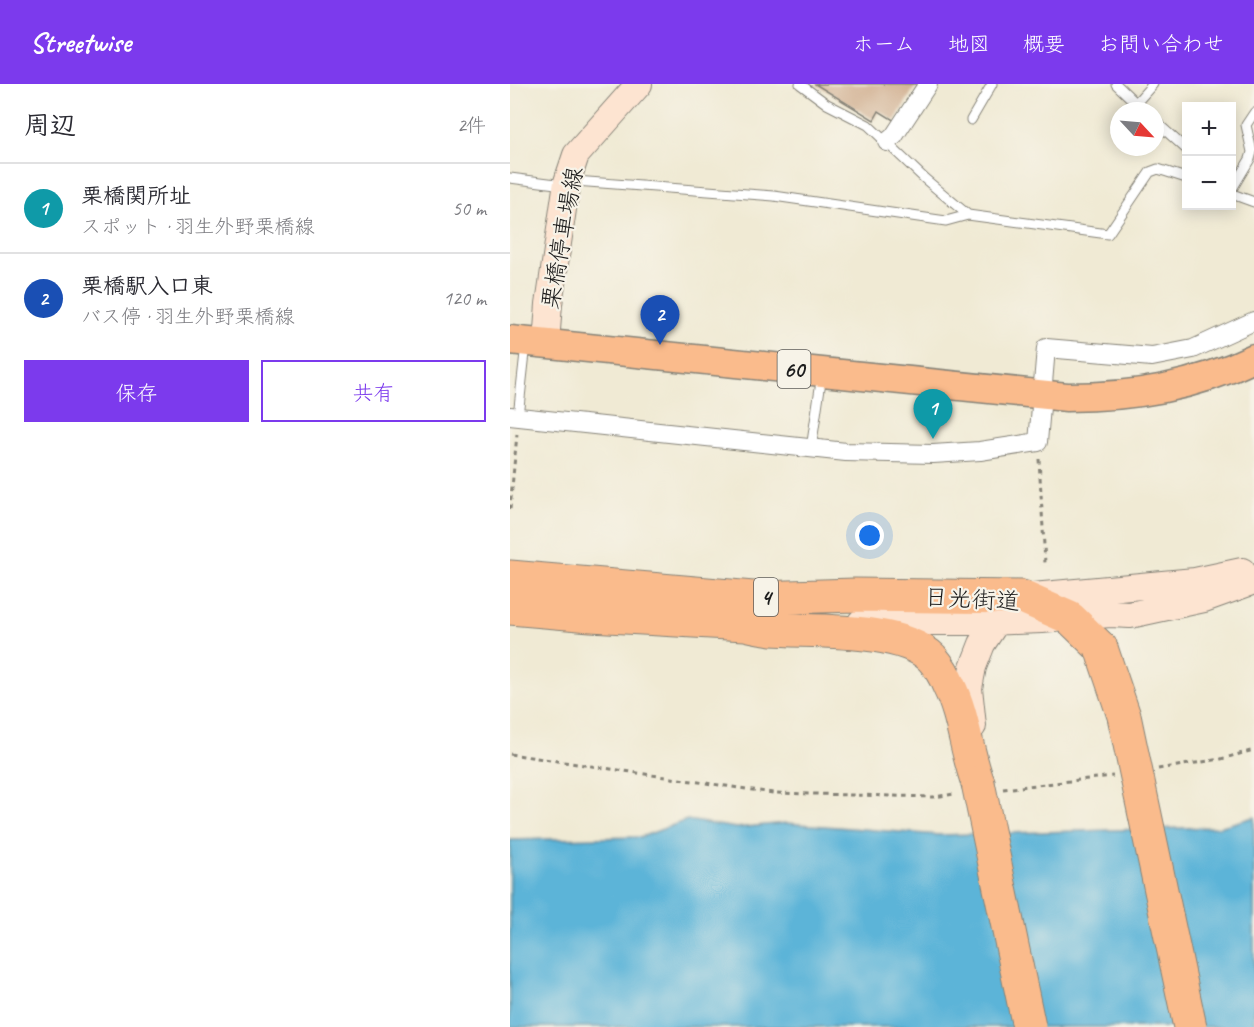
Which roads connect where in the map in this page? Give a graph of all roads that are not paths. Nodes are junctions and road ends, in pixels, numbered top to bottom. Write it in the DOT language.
graph roads {
  1 [pos="639,84"];
  2 [pos="800,84"];
  3 [pos="928,84"];
  4 [pos="992,84"];
  5 [pos="1116,84"];
  6 [pos="1153,84"];
  7 [pos="1134,102"];
  8 [pos="1138,102"];
  9 [pos="1254,113"];
  10 [pos="971,120"];
  11 [pos="1164,129"];
  12 [pos="887,142"];
  13 [pos="1182,145"];
  14 [pos="1182,177"];
  15 [pos="510,178"];
  16 [pos="567,182"];
  17 [pos="1236,182"];
  18 [pos="1236,195"];
  19 [pos="1254,202"];
  20 [pos="968,215"];
  21 [pos="1254,321"];
  22 [pos="527,341"];
  23 [pos="1254,358"];
  24 [pos="822,372"];
  25 [pos="1042,394"];
  26 [pos="515,418"];
  27 [pos="811,449"];
  28 [pos="1254,568"];
  29 [pos="510,577"];
  30 [pos="1254,581"];
  31 [pos="1022,597"];
  32 [pos="510,608"];
  33 [pos="1130,615"];
  34 [pos="1070,618"];
  35 [pos="997,621"];
  36 [pos="745,624"];
  37 [pos="1101,648"];
  38 [pos="979,789"];
  39 [pos="1029,1027"];
  40 [pos="1190,1027"];
  1 -- 16 [label="street, 栗橋停車場線"];
  2 -- 12 [label="lane"];
  3 -- 12 [label="street"];
  4 -- 10 [label="lane"];
  5 -- 7 [label="lane"];
  6 -- 8 [label="lane"];
  9 -- 17 [label="lane"];
  11 -- 13 [label="lane"];
  12 -- 20 [label="lane"];
  14 -- 20 [label="lane"];
  15 -- 16 [label="lane"];
  16 -- 20 [label="lane"];
  16 -- 22 [label="street, 栗橋停車場線"];
  18 -- 19 [label="lane"];
  21 -- 25 [label="street"];
  22 -- 24 [label="main road, 60"];
  22 -- 26 [label="lane"];
  23 -- 25 [label="main road, 60"];
  24 -- 25 [label="main road, 60"];
  24 -- 27 [label="lane"];
  25 -- 27 [label="street"];
  26 -- 27 [label="street"];
  28 -- 31 [label="street"];
  29 -- 31 [label="highway, 日光街道 / 4"];
  30 -- 33 [label="street"];
  31 -- 34 [label="highway, 日光街道 / 4"];
  31 -- 35 [label="street"];
  32 -- 36 [label="highway, 日光街道 / 4"];
  33 -- 34 [label="street"];
  33 -- 37 [label="street"];
  34 -- 35 [label="street"];
  34 -- 37 [label="highway, 日光街道 / 4"];
  35 -- 36 [label="street"];
  35 -- 38 [label="street"];
  36 -- 38 [label="highway, 日光街道 / 4"];
  37 -- 40 [label="highway, 日光街道 / 4, bridge"];
  38 -- 39 [label="highway, 日光街道 / 4, bridge"];
}
